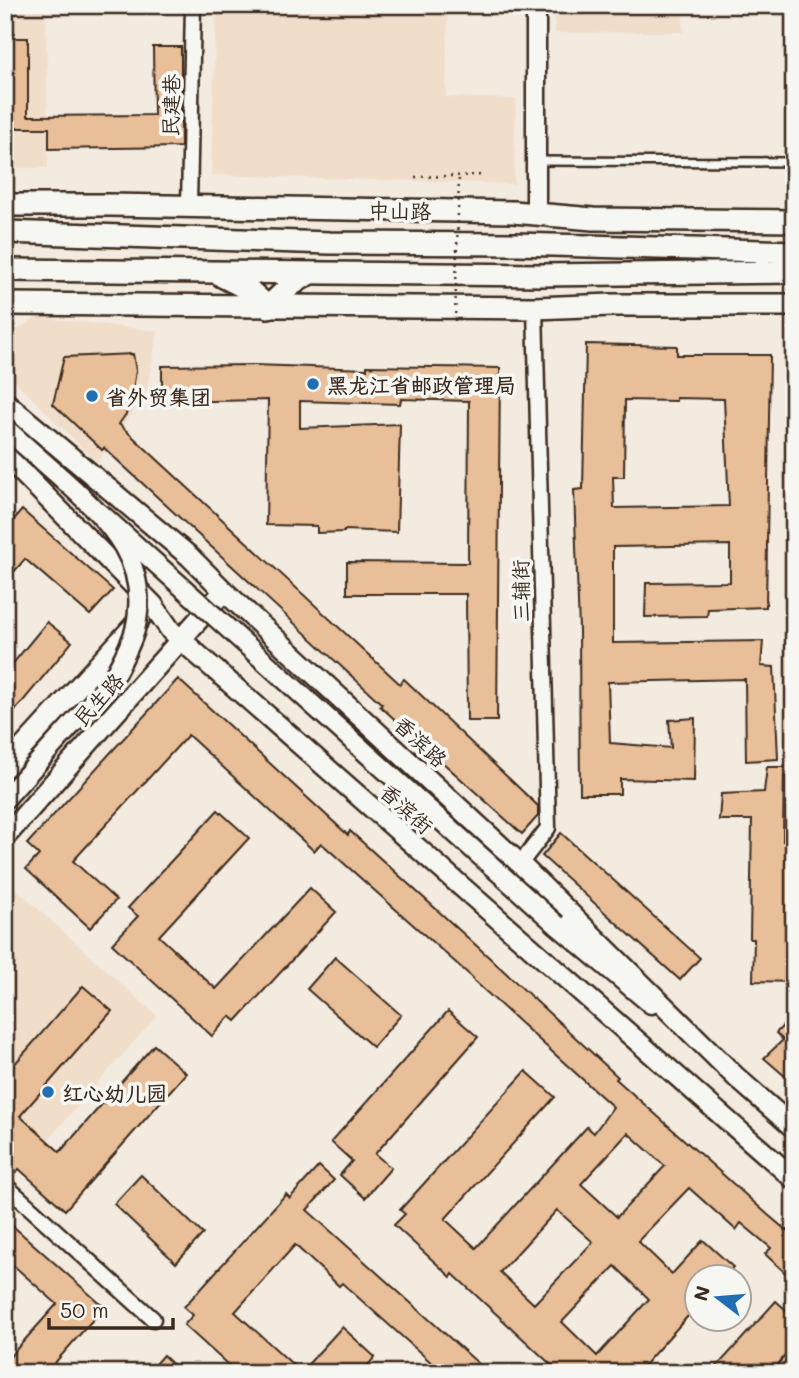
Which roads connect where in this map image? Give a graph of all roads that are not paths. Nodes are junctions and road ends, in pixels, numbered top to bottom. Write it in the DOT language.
graph roads {
  1 [pos="193,5"];
  2 [pos="536,5"];
  3 [pos="536,161"];
  4 [pos="794,162"];
  5 [pos="5,205"];
  6 [pos="189,206"];
  7 [pos="267,208"];
  8 [pos="536,214"];
  9 [pos="593,219"];
  10 [pos="794,221"];
  11 [pos="5,232"];
  12 [pos="330,243"];
  13 [pos="517,244"];
  14 [pos="788,253"];
  15 [pos="5,270"];
  16 [pos="794,272"];
  17 [pos="209,273"];
  18 [pos="308,274"];
  19 [pos="500,275"];
  20 [pos="612,305"];
  21 [pos="794,305"];
  22 [pos="7,306"];
  23 [pos="268,307"];
  24 [pos="536,308"];
  25 [pos="5,402"];
  26 [pos="5,428"];
  27 [pos="5,455"];
  28 [pos="100,513"];
  29 [pos="224,591"];
  30 [pos="153,605"];
  31 [pos="182,640"];
  32 [pos="6,766"];
  33 [pos="5,799"];
  34 [pos="5,837"];
  35 [pos="520,864"];
  36 [pos="736,1077"];
  37 [pos="794,1128"];
  38 [pos="794,1179"];
  39 [pos="5,1185"];
  40 [pos="153,1319"];
  1 -- 6 [label="street, 民建巷"];
  2 -- 3 [label="street"];
  3 -- 4 [label="lane"];
  3 -- 8 [label="street"];
  5 -- 6 [label="main road, 中山路"];
  6 -- 7 [label="main road, 中山路"];
  7 -- 8 [label="main road, 中山路"];
  7 -- 12 [label="main road"];
  8 -- 9 [label="main road, 中山路"];
  9 -- 10 [label="main road, 中山路"];
  9 -- 13 [label="main road"];
  11 -- 12 [label="main road, 中山路"];
  12 -- 13 [label="main road, 中山路"];
  13 -- 14 [label="main road, 中山路"];
  15 -- 17 [label="main road"];
  16 -- 19 [label="main road"];
  17 -- 18 [label="main road"];
  17 -- 23 [label="main road"];
  18 -- 19 [label="main road"];
  18 -- 23 [label="main road"];
  19 -- 20 [label="main road"];
  20 -- 21 [label="main road"];
  20 -- 24 [label="main road"];
  22 -- 23 [label="main road"];
  23 -- 24 [label="main road"];
  24 -- 35 [label="street, 三辅街"];
  25 -- 29 [label="main road, 香滨路"];
  26 -- 28 [label="street, bridge"];
  27 -- 30 [label="main road, 香滨街"];
  28 -- 33 [label="street, bridge"];
  28 -- 36 [label="street, bridge"];
  29 -- 31 [label="main road, 民生路"];
  29 -- 35 [label="main road, 香滨路"];
  30 -- 31 [label="main road, 香滨街"];
  30 -- 32 [label="main road, 民生路"];
  31 -- 34 [label="main road, 民生路"];
  31 -- 38 [label="main road, 香滨街"];
  35 -- 36 [label="main road, 香滨路"];
  36 -- 37 [label="main road, 香滨路"];
  39 -- 40 [label="street"];
}
